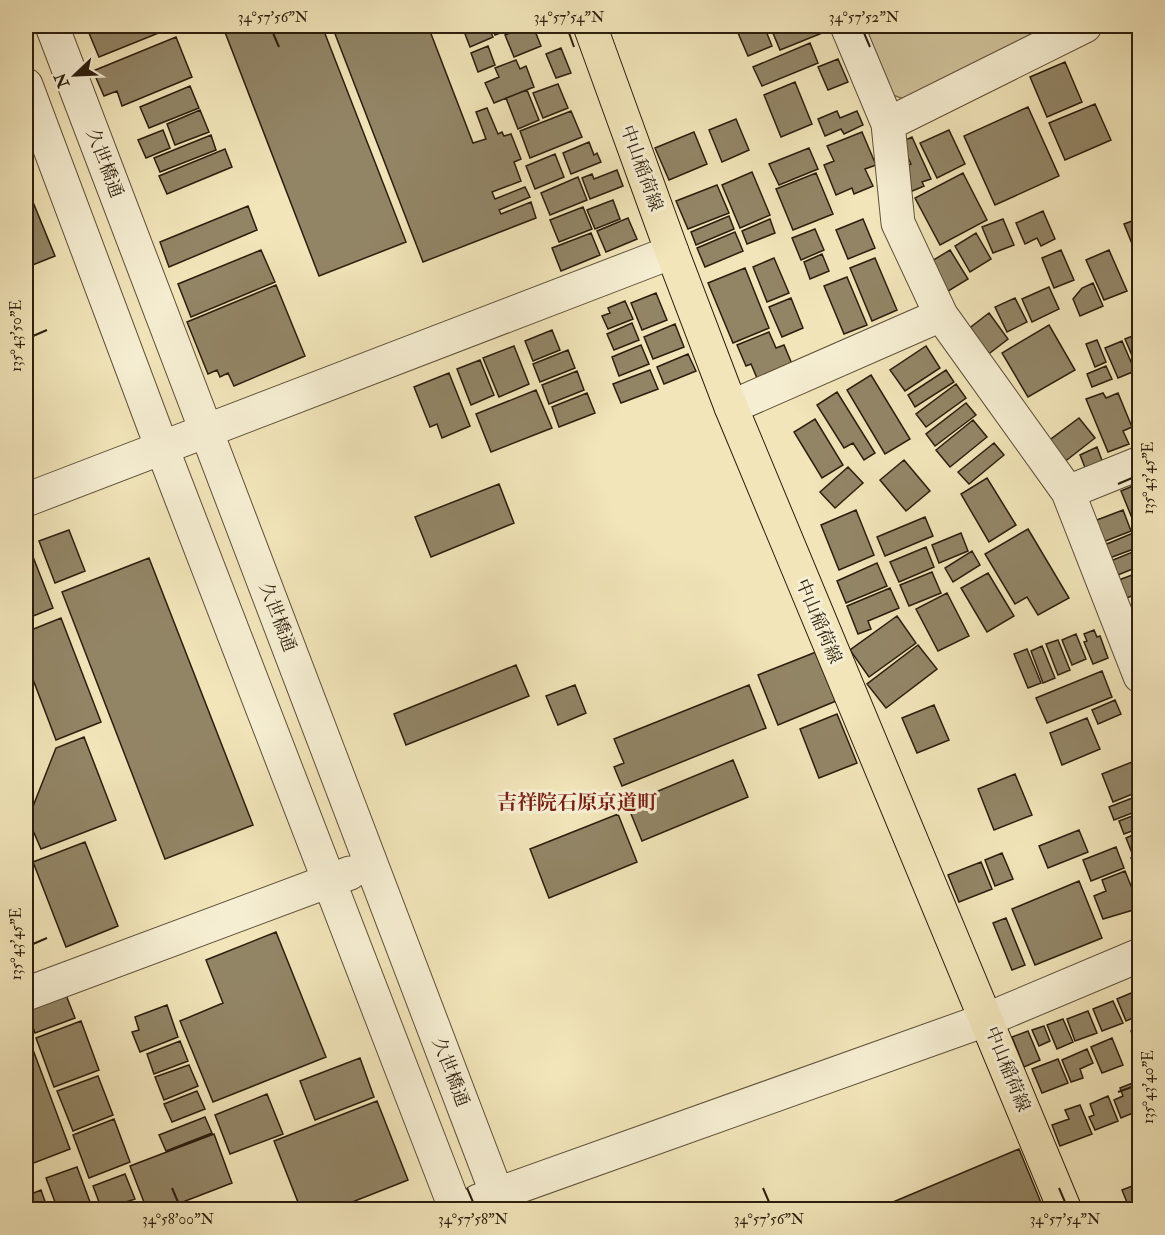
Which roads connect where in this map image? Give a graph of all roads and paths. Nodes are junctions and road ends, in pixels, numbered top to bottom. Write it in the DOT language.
graph roads {
  1 [pos="52,26"];
  2 [pos="590,26"];
  3 [pos="847,26"];
  4 [pos="1085,26"];
  5 [pos="26,85"];
  6 [pos="888,124"];
  7 [pos="672,252"];
  8 [pos="941,315"];
  9 [pos="732,407"];
  10 [pos="207,430"];
  11 [pos="162,448"];
  12 [pos="1140,463"];
  13 [pos="1068,492"];
  14 [pos="26,500"];
  15 [pos="1129,623"];
  16 [pos="1140,676"];
  17 [pos="372,866"];
  18 [pos="329,880"];
  19 [pos="1140,955"];
  20 [pos="26,994"];
  21 [pos="988,1019"];
  22 [pos="500,1202"];
  23 [pos="455,1209"];
  24 [pos="1065,1209"];
  1 -- 10 [label="street, 久世橋通"];
  2 -- 7 [label="main road, 中山稲荷線"];
  3 -- 6 [label="street"];
  4 -- 6 [label="street"];
  5 -- 11 [label="street"];
  6 -- 8 [label="street"];
  7 -- 9 [label="main road, 中山稲荷線"];
  7 -- 10 [label="street"];
  8 -- 9 [label="street"];
  8 -- 13 [label="street"];
  9 -- 21 [label="main road, 中山稲荷線"];
  10 -- 11 [label="street"];
  10 -- 17 [label="street, 久世橋通"];
  11 -- 14 [label="street"];
  11 -- 18 [label="street"];
  12 -- 13 [label="street"];
  13 -- 15 [label="street"];
  15 -- 16 [label="street"];
  17 -- 18 [label="street"];
  17 -- 22 [label="street, 久世橋通"];
  18 -- 20 [label="street"];
  18 -- 23 [label="street"];
  19 -- 21 [label="street"];
  21 -- 22 [label="street"];
  21 -- 24 [label="main road, 中山稲荷線"];
  22 -- 23 [label="street"];
}
